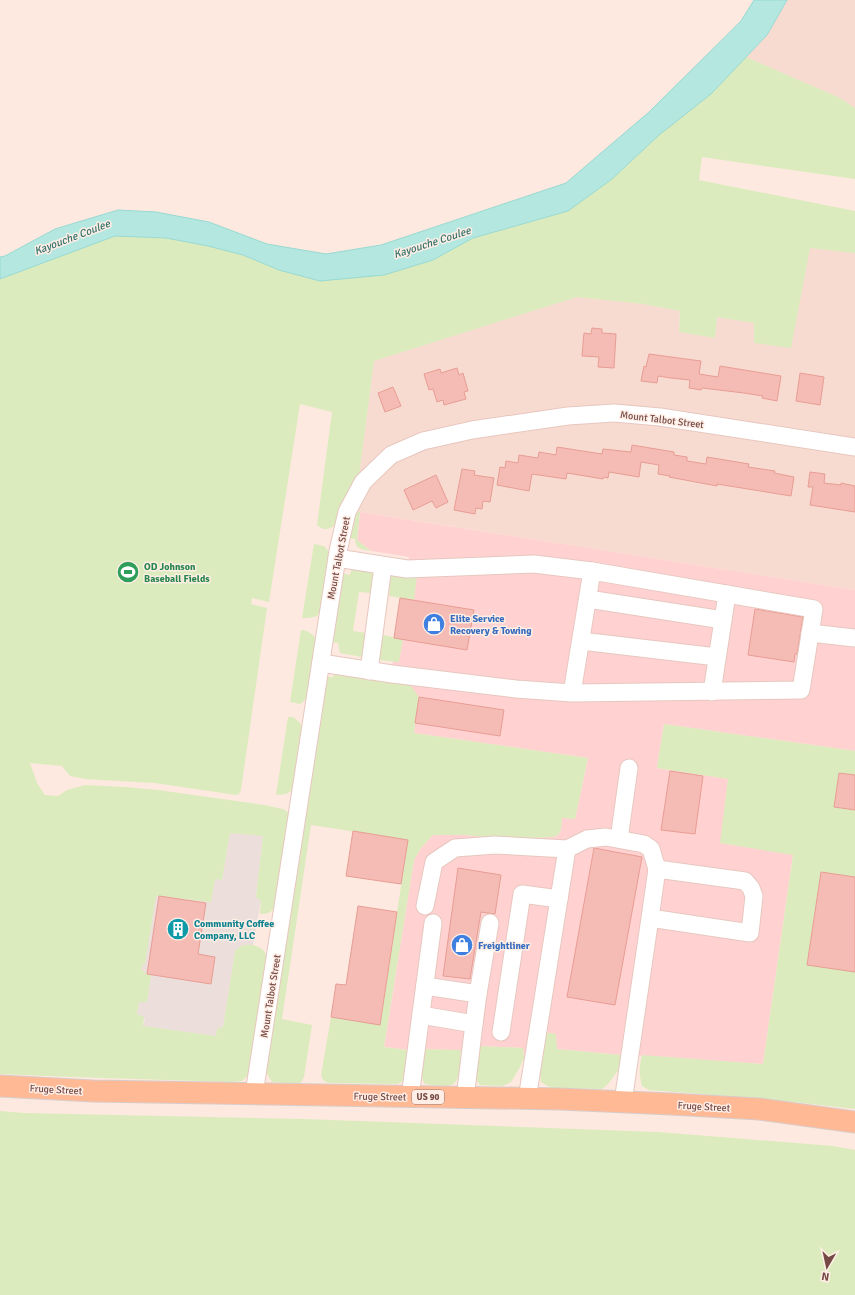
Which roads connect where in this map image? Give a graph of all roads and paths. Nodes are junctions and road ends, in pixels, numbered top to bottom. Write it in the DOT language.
graph roads {
  1 [pos="855,447"];
  2 [pos="337,558"];
  3 [pos="383,566"];
  4 [pos="592,571"];
  5 [pos="727,594"];
  6 [pos="588,599"];
  7 [pos="723,620"];
  8 [pos="810,633"];
  9 [pos="855,638"];
  10 [pos="581,641"];
  11 [pos="717,657"];
  12 [pos="321,663"];
  13 [pos="369,671"];
  14 [pos="712,692"];
  15 [pos="572,693"];
  16 [pos="629,768"];
  17 [pos="619,839"];
  18 [pos="567,849"];
  19 [pos="657,870"];
  20 [pos="559,899"];
  21 [pos="425,906"];
  22 [pos="650,918"];
  23 [pos="433,923"];
  24 [pos="490,923"];
  25 [pos="424,986"];
  26 [pos="478,994"];
  27 [pos="421,1016"];
  28 [pos="474,1024"];
  29 [pos="500,1032"];
  30 [pos="0,1086"];
  31 [pos="254,1094"];
  32 [pos="410,1097"];
  33 [pos="465,1098"];
  34 [pos="527,1099"];
  35 [pos="623,1102"];
  36 [pos="855,1122"];
  1 -- 2 [label="street, Mount Talbot Street"];
  2 -- 3 [label="street"];
  2 -- 12 [label="street, Mount Talbot Street"];
  3 -- 4 [label="street"];
  3 -- 13 [label="street"];
  4 -- 5 [label="street"];
  4 -- 6 [label="street"];
  5 -- 7 [label="street"];
  5 -- 8 [label="street"];
  6 -- 7 [label="street"];
  6 -- 10 [label="street"];
  7 -- 11 [label="street"];
  8 -- 9 [label="street"];
  8 -- 14 [label="street"];
  10 -- 11 [label="street"];
  10 -- 15 [label="street"];
  11 -- 14 [label="street"];
  12 -- 13 [label="street"];
  12 -- 31 [label="street, Mount Talbot Street"];
  13 -- 15 [label="street"];
  14 -- 15 [label="street"];
  16 -- 17 [label="street"];
  17 -- 18 [label="street"];
  17 -- 19 [label="street"];
  18 -- 20 [label="street"];
  18 -- 21 [label="street"];
  19 -- 22 [label="street"];
  19 -- 22 [label="street"];
  20 -- 29 [label="street"];
  20 -- 34 [label="street"];
  22 -- 35 [label="street"];
  23 -- 25 [label="street"];
  24 -- 26 [label="street"];
  25 -- 26 [label="street"];
  25 -- 27 [label="street"];
  26 -- 28 [label="street"];
  27 -- 28 [label="street"];
  27 -- 32 [label="street"];
  28 -- 33 [label="street"];
  30 -- 31 [label="main road, Fruge Street / US 90"];
  31 -- 32 [label="main road, Fruge Street / US 90"];
  32 -- 33 [label="main road, Fruge Street / US 90"];
  33 -- 34 [label="main road, Fruge Street / US 90"];
  34 -- 35 [label="main road, Fruge Street / US 90"];
  35 -- 36 [label="main road, Fruge Street / US 90"];
}
